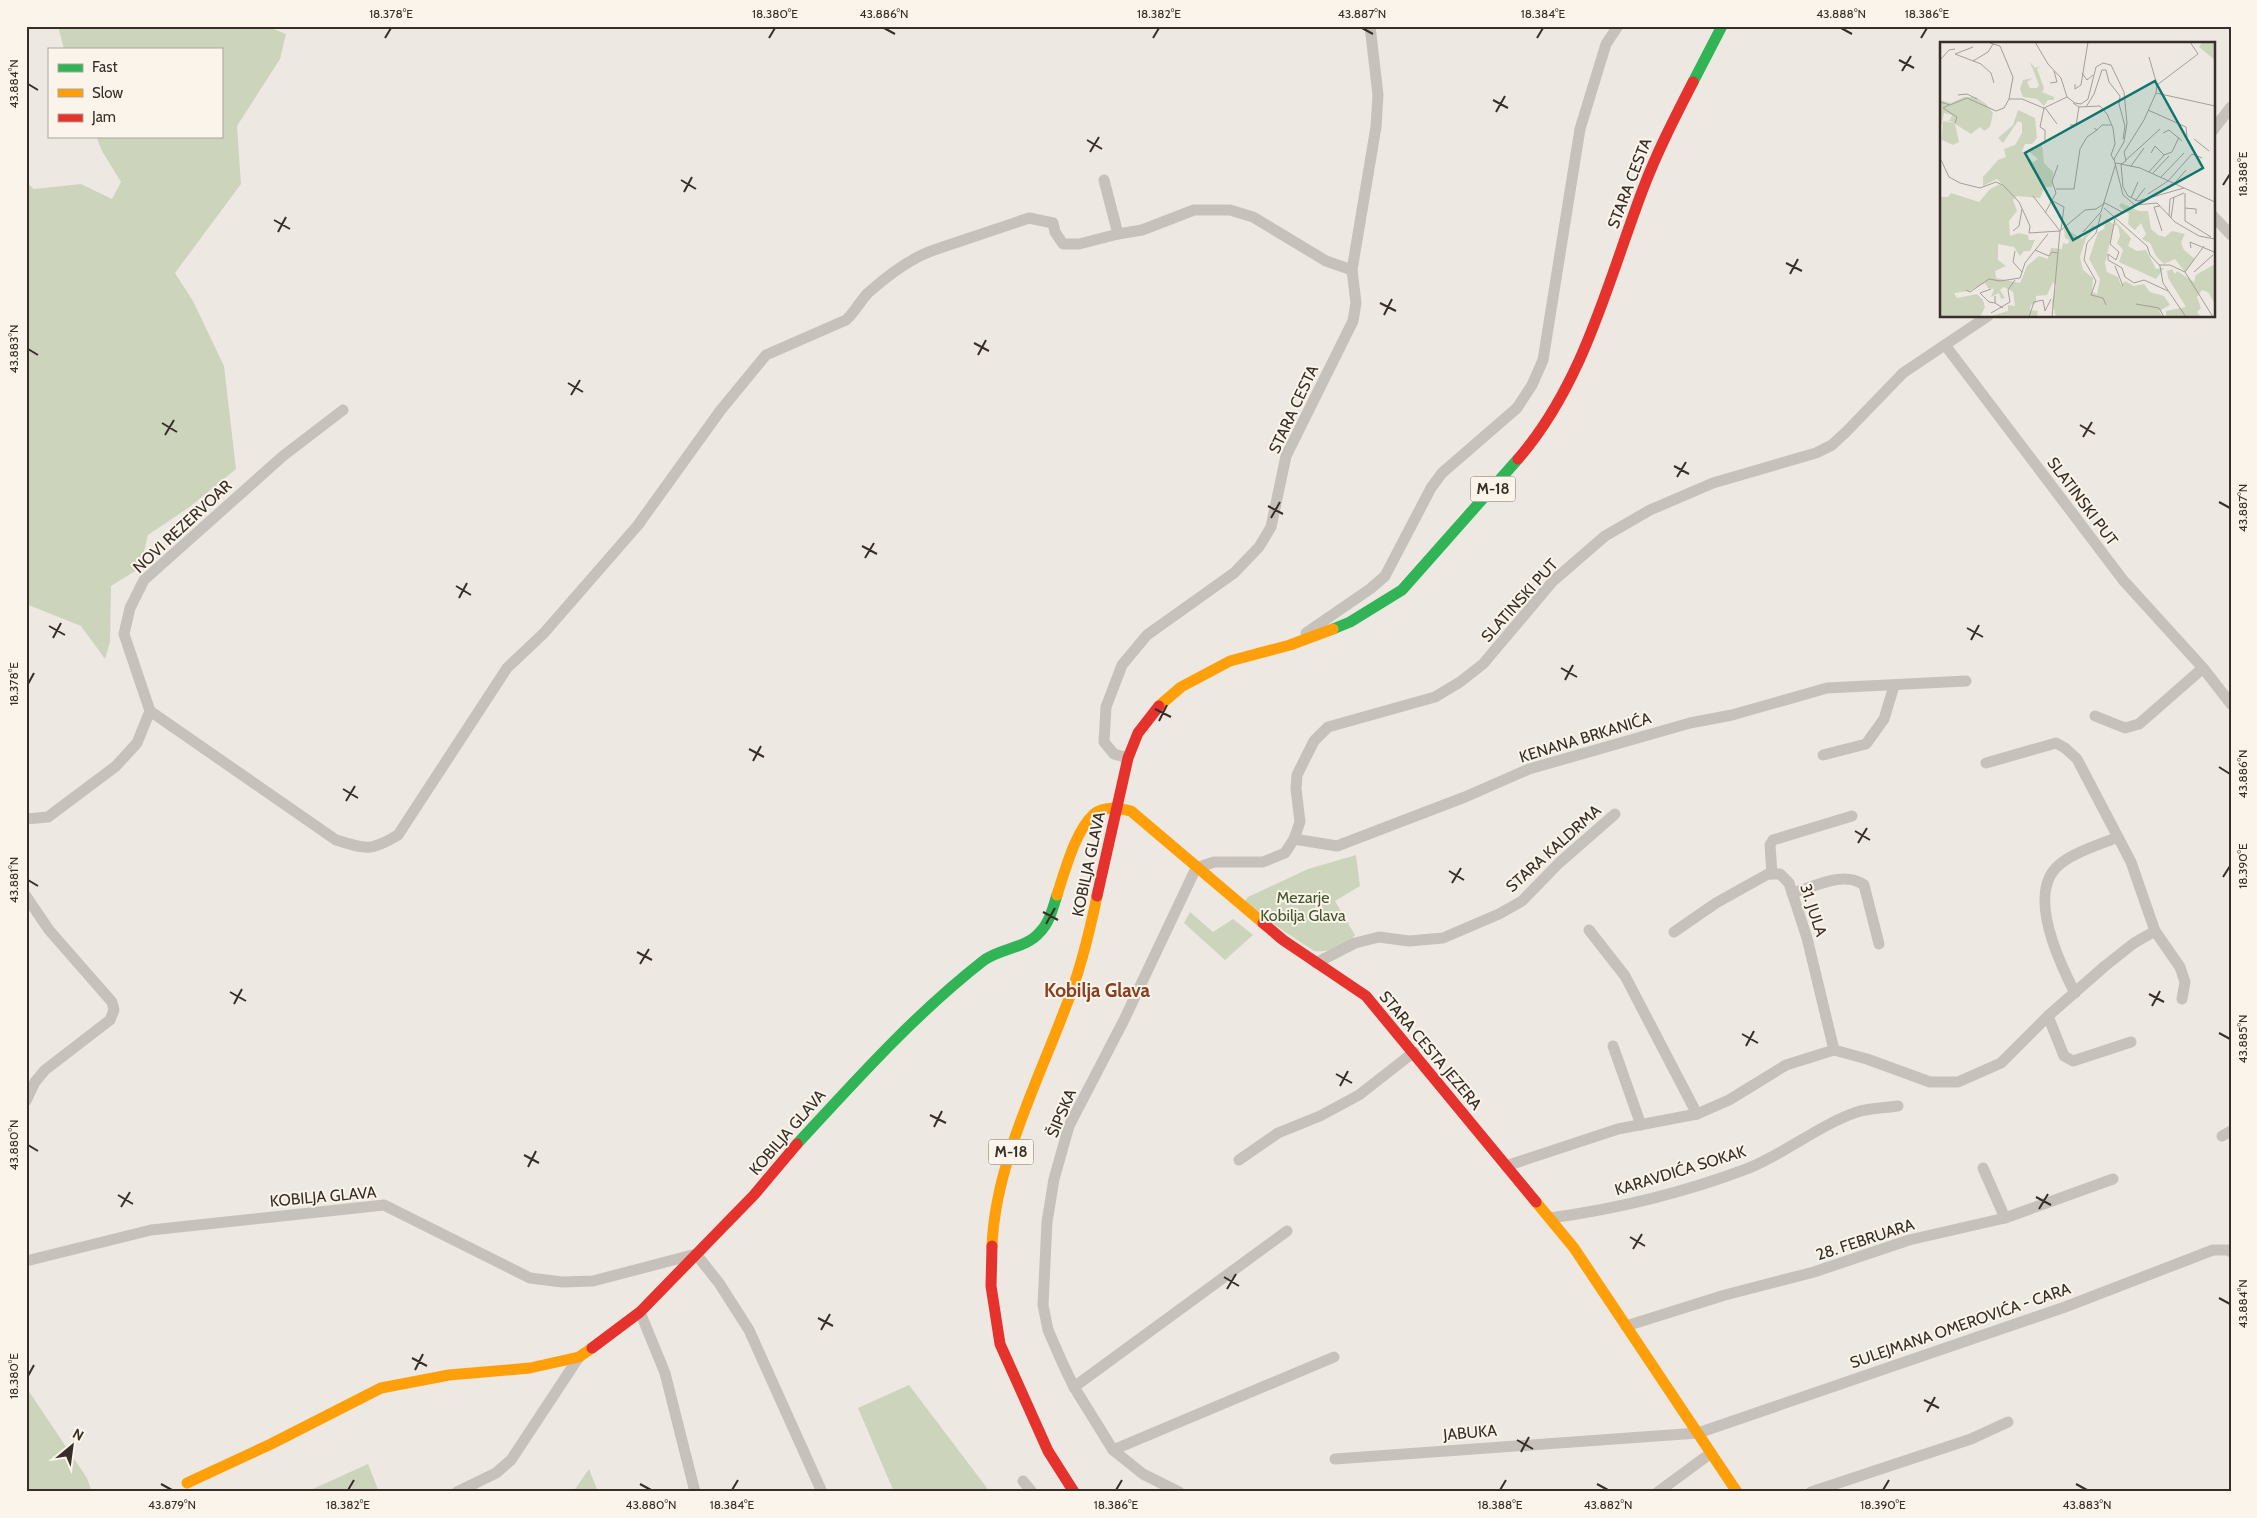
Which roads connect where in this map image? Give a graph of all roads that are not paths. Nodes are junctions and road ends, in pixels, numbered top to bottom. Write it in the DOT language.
graph roads {
  1 [pos="1370,26"];
  2 [pos="1618,26"];
  3 [pos="1722,26"];
  4 [pos="2231,107"];
  5 [pos="2214,129"];
  6 [pos="1104,180"];
  7 [pos="2214,217"];
  8 [pos="1118,234"];
  9 [pos="2231,235"];
  10 [pos="1352,270"];
  11 [pos="1985,318"];
  12 [pos="1945,346"];
  13 [pos="343,410"];
  14 [pos="1290,645"];
  15 [pos="2203,668"];
  16 [pos="1966,681"];
  17 [pos="1894,686"];
  18 [pos="2231,704"];
  19 [pos="150,711"];
  20 [pos="2095,716"];
  21 [pos="1823,755"];
  22 [pos="1128,758"];
  23 [pos="1986,763"];
  24 [pos="1117,807"];
  25 [pos="1615,814"];
  26 [pos="1852,816"];
  27 [pos="26,819"];
  28 [pos="2118,837"];
  29 [pos="1294,840"];
  30 [pos="1196,868"];
  31 [pos="1772,874"];
  32 [pos="1792,893"];
  33 [pos="26,896"];
  34 [pos="1589,930"];
  35 [pos="2154,931"];
  36 [pos="1674,932"];
  37 [pos="1879,944"];
  38 [pos="1316,963"];
  39 [pos="2074,993"];
  40 [pos="2182,999"];
  41 [pos="2048,1016"];
  42 [pos="2131,1042"];
  43 [pos="1613,1046"];
  44 [pos="1834,1050"];
  45 [pos="1414,1052"];
  46 [pos="26,1101"];
  47 [pos="1898,1106"];
  48 [pos="1698,1114"];
  49 [pos="1641,1125"];
  50 [pos="1239,1160"];
  51 [pos="1506,1166"];
  52 [pos="1983,1168"];
  53 [pos="2113,1180"];
  54 [pos="1550,1218"];
  55 [pos="2005,1218"];
  56 [pos="1288,1231"];
  57 [pos="2231,1252"];
  58 [pos="696,1254"];
  59 [pos="26,1261"];
  60 [pos="640,1312"];
  61 [pos="1626,1326"];
  62 [pos="580,1357"];
  63 [pos="1334,1357"];
  64 [pos="1074,1387"];
  65 [pos="2008,1422"];
  66 [pos="1698,1433"];
  67 [pos="1113,1450"];
  68 [pos="1711,1453"];
  69 [pos="1335,1459"];
  70 [pos="1023,1481"];
  71 [pos="187,1483"];
  72 [pos="457,1492"];
  73 [pos="696,1492"];
  74 [pos="822,1492"];
  75 [pos="1032,1492"];
  76 [pos="1074,1492"];
  77 [pos="1179,1492"];
  78 [pos="1658,1492"];
  79 [pos="1737,1492"];
  80 [pos="1811,1492"];
  1 -- 10 [label="street, STARA CESTA"];
  2 -- 14 [label="street, STARA CESTA"];
  3 -- 14 [label="street, STARA CESTA / M-18"];
  4 -- 5 [label="street"];
  6 -- 8 [label="street"];
  7 -- 9 [label="street"];
  8 -- 10 [label="street"];
  8 -- 19 [label="street"];
  10 -- 22 [label="street, STARA CESTA"];
  11 -- 12 [label="street, SLATINSKI PUT"];
  12 -- 15 [label="street, SLATINSKI PUT"];
  12 -- 29 [label="street, SLATINSKI PUT"];
  13 -- 19 [label="street, NOVI REZERVOAR"];
  14 -- 22 [label="street, STARA CESTA / M-18"];
  15 -- 18 [label="street, SLATINSKI PUT"];
  15 -- 20 [label="street"];
  16 -- 17 [label="street, KENANA BRKANIĆA"];
  17 -- 21 [label="street"];
  17 -- 29 [label="street, KENANA BRKANIĆA"];
  19 -- 27 [label="street"];
  22 -- 24 [label="street, STARA CESTA / M-18"];
  23 -- 28 [label="street"];
  24 -- 30 [label="street, STARA CESTA JEZERA"];
  24 -- 58 [label="street, KOBILJA GLAVA"];
  24 -- 76 [label="street, KOBILJA GLAVA / M-18"];
  25 -- 38 [label="street, STARA KALDRMA"];
  26 -- 31 [label="street"];
  28 -- 35 [label="street"];
  28 -- 39 [label="street"];
  29 -- 30 [label="street"];
  30 -- 38 [label="street, STARA CESTA JEZERA"];
  30 -- 64 [label="street, ŠIPSKA"];
  31 -- 32 [label="street, 31. JULA"];
  31 -- 36 [label="street"];
  32 -- 37 [label="street"];
  32 -- 44 [label="street, 31. JULA"];
  33 -- 46 [label="street"];
  34 -- 48 [label="street"];
  35 -- 39 [label="street"];
  35 -- 40 [label="street"];
  38 -- 45 [label="street, STARA CESTA JEZERA"];
  39 -- 41 [label="street"];
  41 -- 42 [label="street"];
  41 -- 44 [label="street"];
  43 -- 49 [label="street"];
  44 -- 48 [label="street"];
  45 -- 50 [label="street"];
  45 -- 51 [label="street, STARA CESTA JEZERA"];
  47 -- 54 [label="street, KARAVDIĆA SOKAK"];
  48 -- 49 [label="street"];
  49 -- 51 [label="street"];
  51 -- 54 [label="street, STARA CESTA JEZERA"];
  52 -- 55 [label="street"];
  53 -- 55 [label="street, 28. FEBRUARA"];
  54 -- 61 [label="street, STARA CESTA JEZERA"];
  55 -- 61 [label="street, 28. FEBRUARA"];
  56 -- 64 [label="street"];
  57 -- 66 [label="street, SULEJMANA OMEROVIĆA - CARA"];
  58 -- 59 [label="street, KOBILJA GLAVA"];
  58 -- 60 [label="street, KOBILJA GLAVA"];
  58 -- 74 [label="street"];
  60 -- 62 [label="street, KOBILJA GLAVA"];
  60 -- 73 [label="street"];
  61 -- 66 [label="street"];
  62 -- 71 [label="street, KOBILJA GLAVA"];
  62 -- 72 [label="street, KOBILJA GLAVA"];
  63 -- 67 [label="street"];
  64 -- 67 [label="street, ŠIPSKA"];
  65 -- 80 [label="street"];
  66 -- 68 [label="street"];
  66 -- 69 [label="street, JABUKA"];
  67 -- 77 [label="street, ŠIPSKA"];
  68 -- 78 [label="street"];
  68 -- 79 [label="street"];
  70 -- 75 [label="street"];
}
